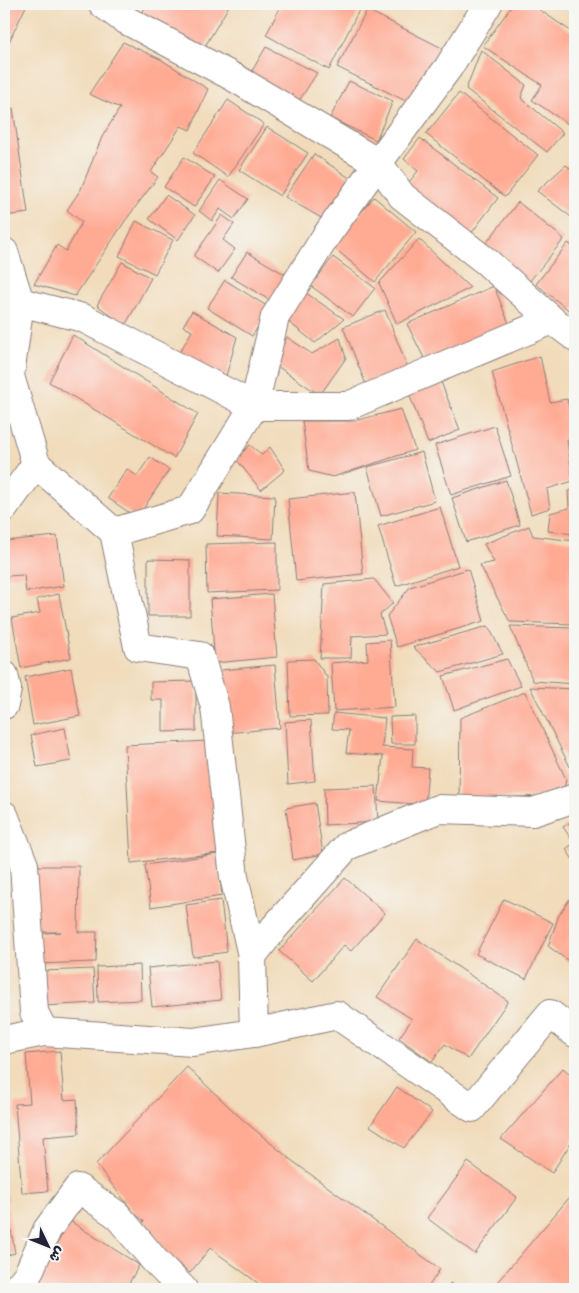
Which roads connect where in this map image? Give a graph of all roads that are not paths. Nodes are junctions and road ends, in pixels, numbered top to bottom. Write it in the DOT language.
graph roads {
  1 [pos="103,4"];
  2 [pos="488,4"];
  3 [pos="378,163"];
  4 [pos="4,252"];
  5 [pos="20,302"];
  6 [pos="552,320"];
  7 [pos="575,337"];
  8 [pos="254,406"];
  9 [pos="36,464"];
  10 [pos="4,508"];
  11 [pos="114,532"];
  12 [pos="4,674"];
  13 [pos="4,704"];
  14 [pos="575,798"];
  15 [pos="4,815"];
  16 [pos="252,956"];
  17 [pos="44,1032"];
  18 [pos="254,1033"];
  19 [pos="575,1033"];
  20 [pos="4,1040"];
  21 [pos="16,1289"];
  22 [pos="183,1289"];
  1 -- 3 [label="street"];
  2 -- 3 [label="street"];
  3 -- 6 [label="street"];
  3 -- 8 [label="street"];
  4 -- 5 [label="street"];
  5 -- 8 [label="street"];
  5 -- 9 [label="street"];
  6 -- 7 [label="street"];
  6 -- 8 [label="street"];
  8 -- 11 [label="street"];
  9 -- 10 [label="street"];
  9 -- 11 [label="street"];
  11 -- 16 [label="street"];
  12 -- 13 [label="street"];
  14 -- 16 [label="street"];
  15 -- 17 [label="street"];
  16 -- 18 [label="street"];
  17 -- 18 [label="street"];
  17 -- 20 [label="street"];
  18 -- 19 [label="street"];
  21 -- 22 [label="street"];
}
